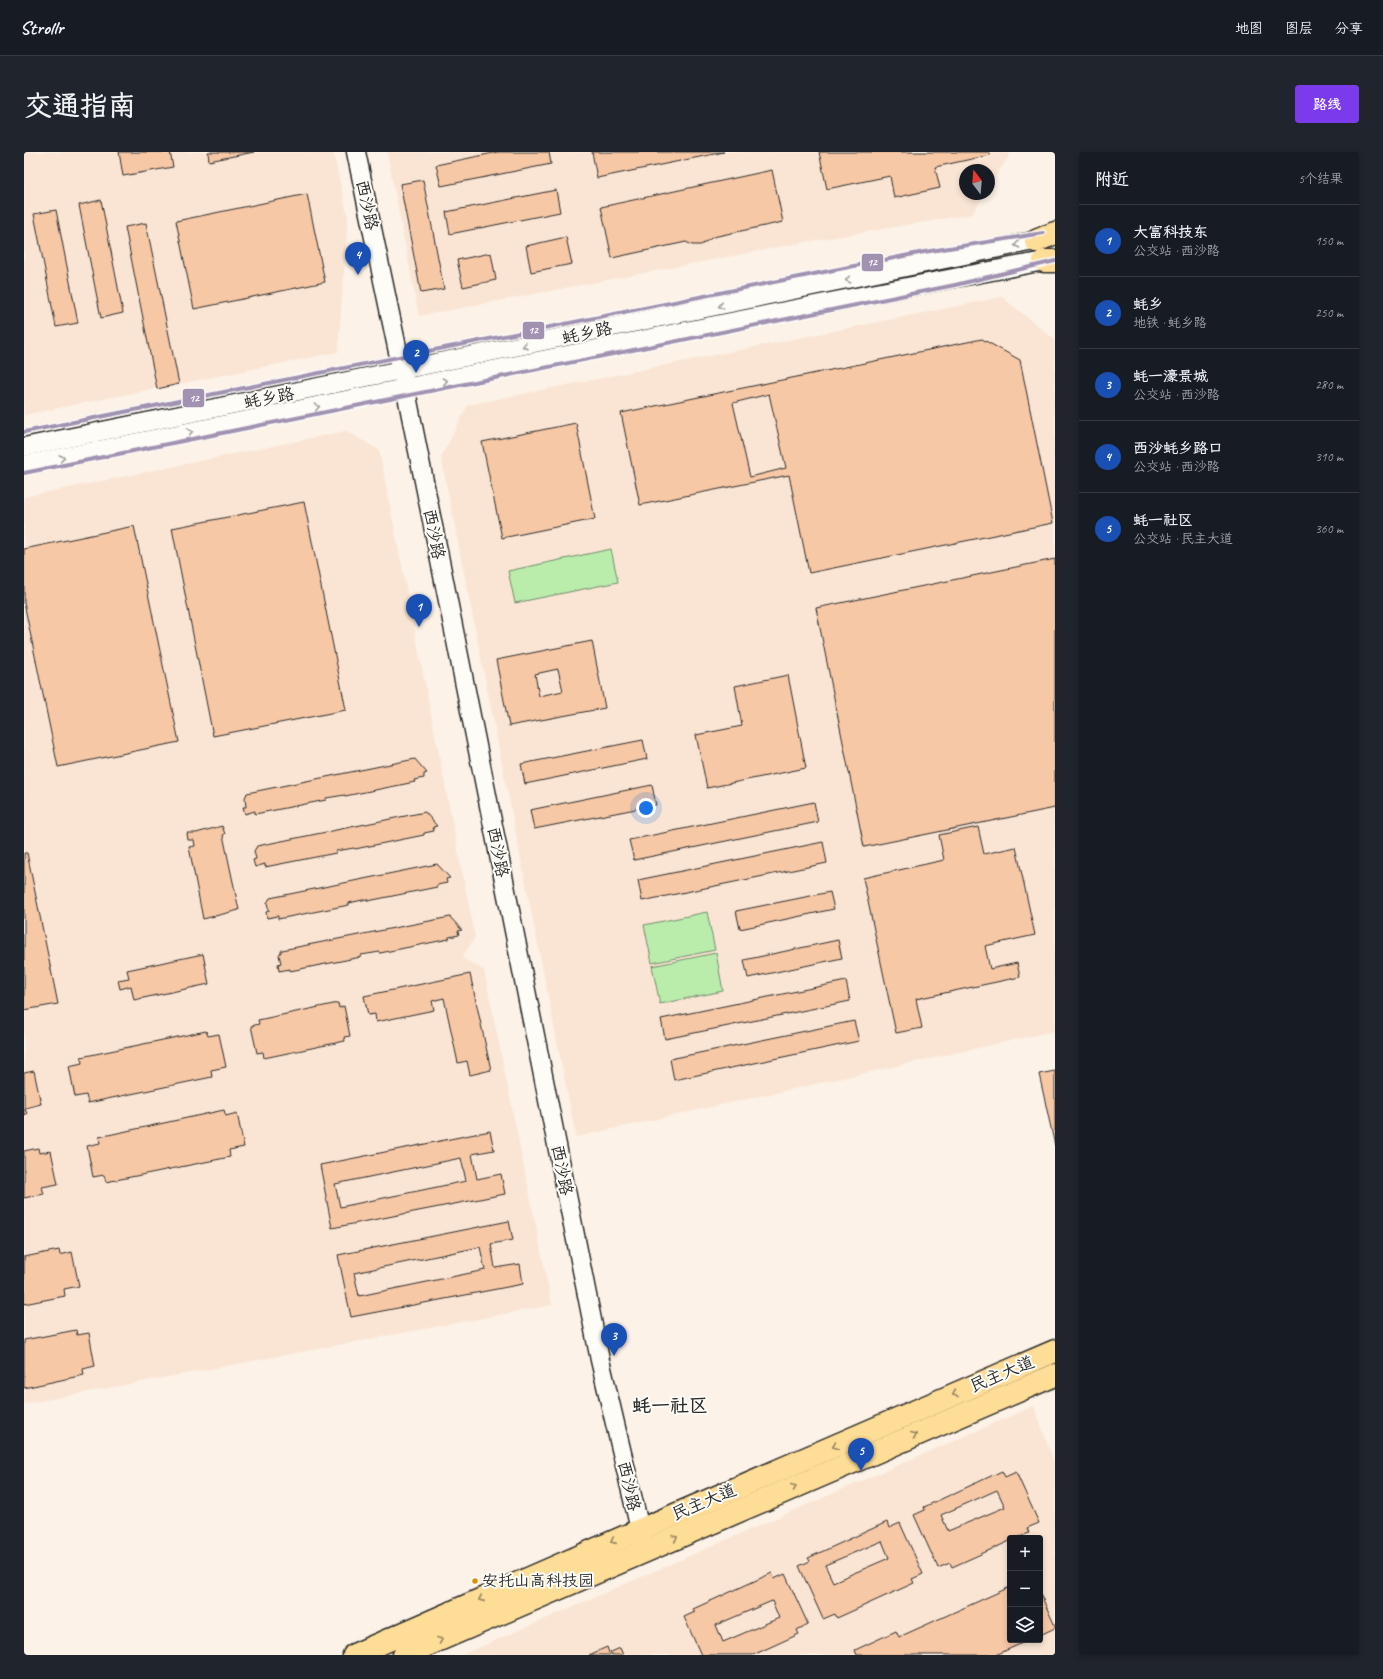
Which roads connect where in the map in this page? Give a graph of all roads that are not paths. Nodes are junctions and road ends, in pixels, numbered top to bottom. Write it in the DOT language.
graph roads {
  1 [pos="356,152"];
  2 [pos="1049,237"];
  3 [pos="1051,260"];
  4 [pos="402,371"];
  5 [pos="405,389"];
  6 [pos="24,447"];
  7 [pos="24,466"];
  8 [pos="1055,1351"];
  9 [pos="1055,1375"];
  10 [pos="640,1530"];
  11 [pos="645,1551"];
  12 [pos="354,1655"];
  13 [pos="404,1655"];
  1 -- 4 [label="street, 西沙路"];
  2 -- 4 [label="street, 蚝乡路, one-way"];
  5 -- 3 [label="street, 蚝乡路, one-way"];
  4 -- 5 [label="street, 西沙路"];
  4 -- 6 [label="street, 蚝乡路"];
  7 -- 5 [label="street, 蚝乡路, one-way"];
  5 -- 10 [label="street, 西沙路"];
  8 -- 10 [label="main road, 民主大道, one-way"];
  11 -- 9 [label="main road, 民主大道, one-way"];
  10 -- 11 [label="street, 西沙路"];
  10 -- 12 [label="main road, 民主大道, one-way"];
  13 -- 11 [label="main road, 民主大道, one-way"];
}
